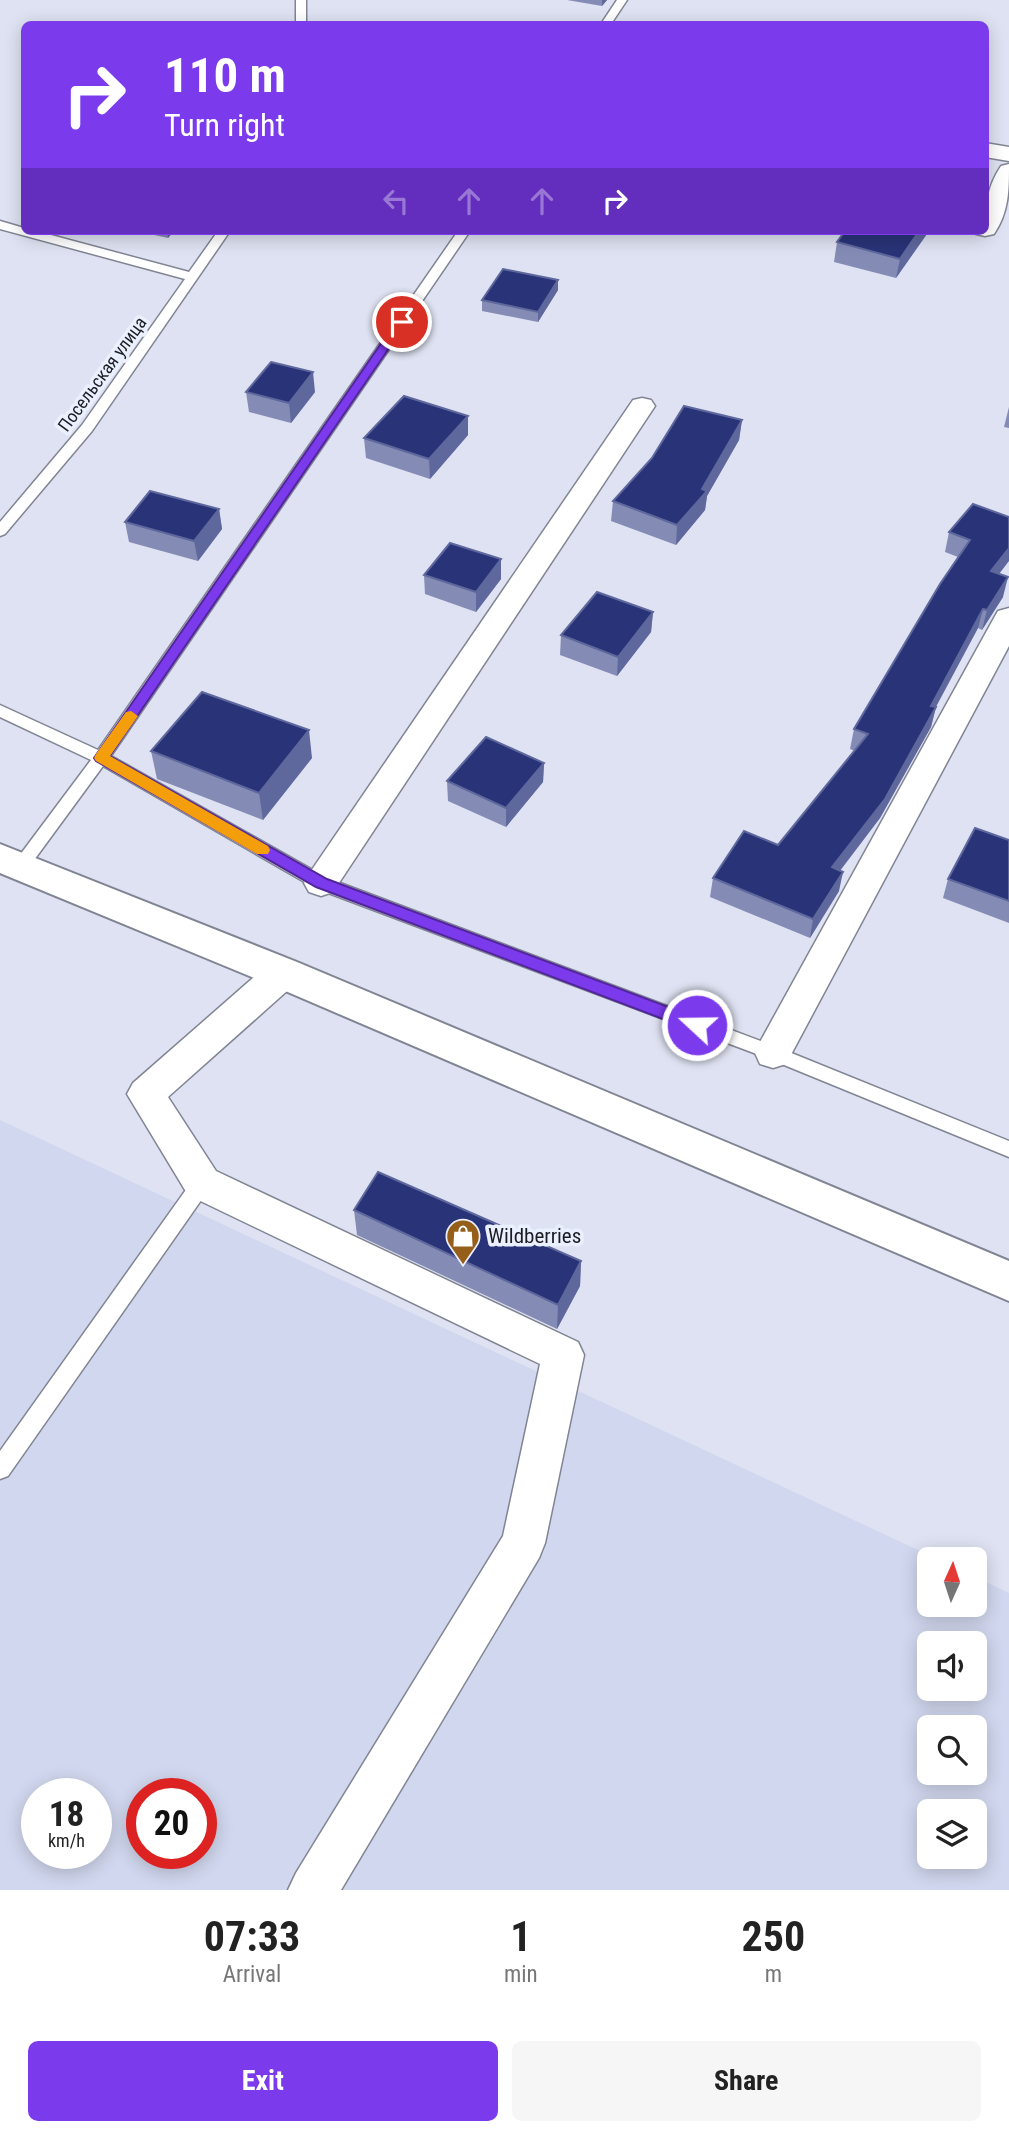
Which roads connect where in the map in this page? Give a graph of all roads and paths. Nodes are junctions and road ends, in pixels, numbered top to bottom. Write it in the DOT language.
graph roads {
  1 [pos="301,0"];
  2 [pos="622,0"];
  3 [pos="301,21"];
  4 [pos="608,21"];
  5 [pos="989,151"];
  6 [pos="1009,154"];
  7 [pos="1009,171"];
  8 [pos="989,220"];
  9 [pos="0,225"];
  10 [pos="21,231"];
  11 [pos="37,235"];
  12 [pos="221,235"];
  13 [pos="461,235"];
  14 [pos="983,235"];
  15 [pos="1009,240"];
  16 [pos="193,277"];
  17 [pos="642,406"];
  18 [pos="0,531"];
  19 [pos="1009,618"];
  20 [pos="0,710"];
  21 [pos="101,758"];
  22 [pos="10,863"];
  23 [pos="321,883"];
  24 [pos="283,973"];
  25 [pos="773,1054"];
  26 [pos="1009,1149"];
  27 [pos="202,1182"];
  28 [pos="1009,1280"];
  29 [pos="0,1469"];
  30 [pos="313,1890"];
  1 -- 3 [label="lane"];
  2 -- 4 [label="lane"];
  5 -- 6 [label="street"];
  7 -- 8 [label="street"];
  9 -- 10 [label="lane"];
  11 -- 16 [label="lane"];
  12 -- 16 [label="lane, Посельская улица"];
  13 -- 21 [label="lane"];
  14 -- 15 [label="street"];
  16 -- 18 [label="lane, Посельская улица"];
  17 -- 23 [label="street"];
  19 -- 25 [label="street"];
  20 -- 21 [label="lane"];
  21 -- 22 [label="lane"];
  21 -- 23 [label="lane"];
  22 -- 24 [label="main road"];
  23 -- 25 [label="lane"];
  24 -- 27 [label="street"];
  24 -- 28 [label="main road"];
  25 -- 26 [label="lane"];
  27 -- 29 [label="lane"];
  27 -- 30 [label="street"];
}
